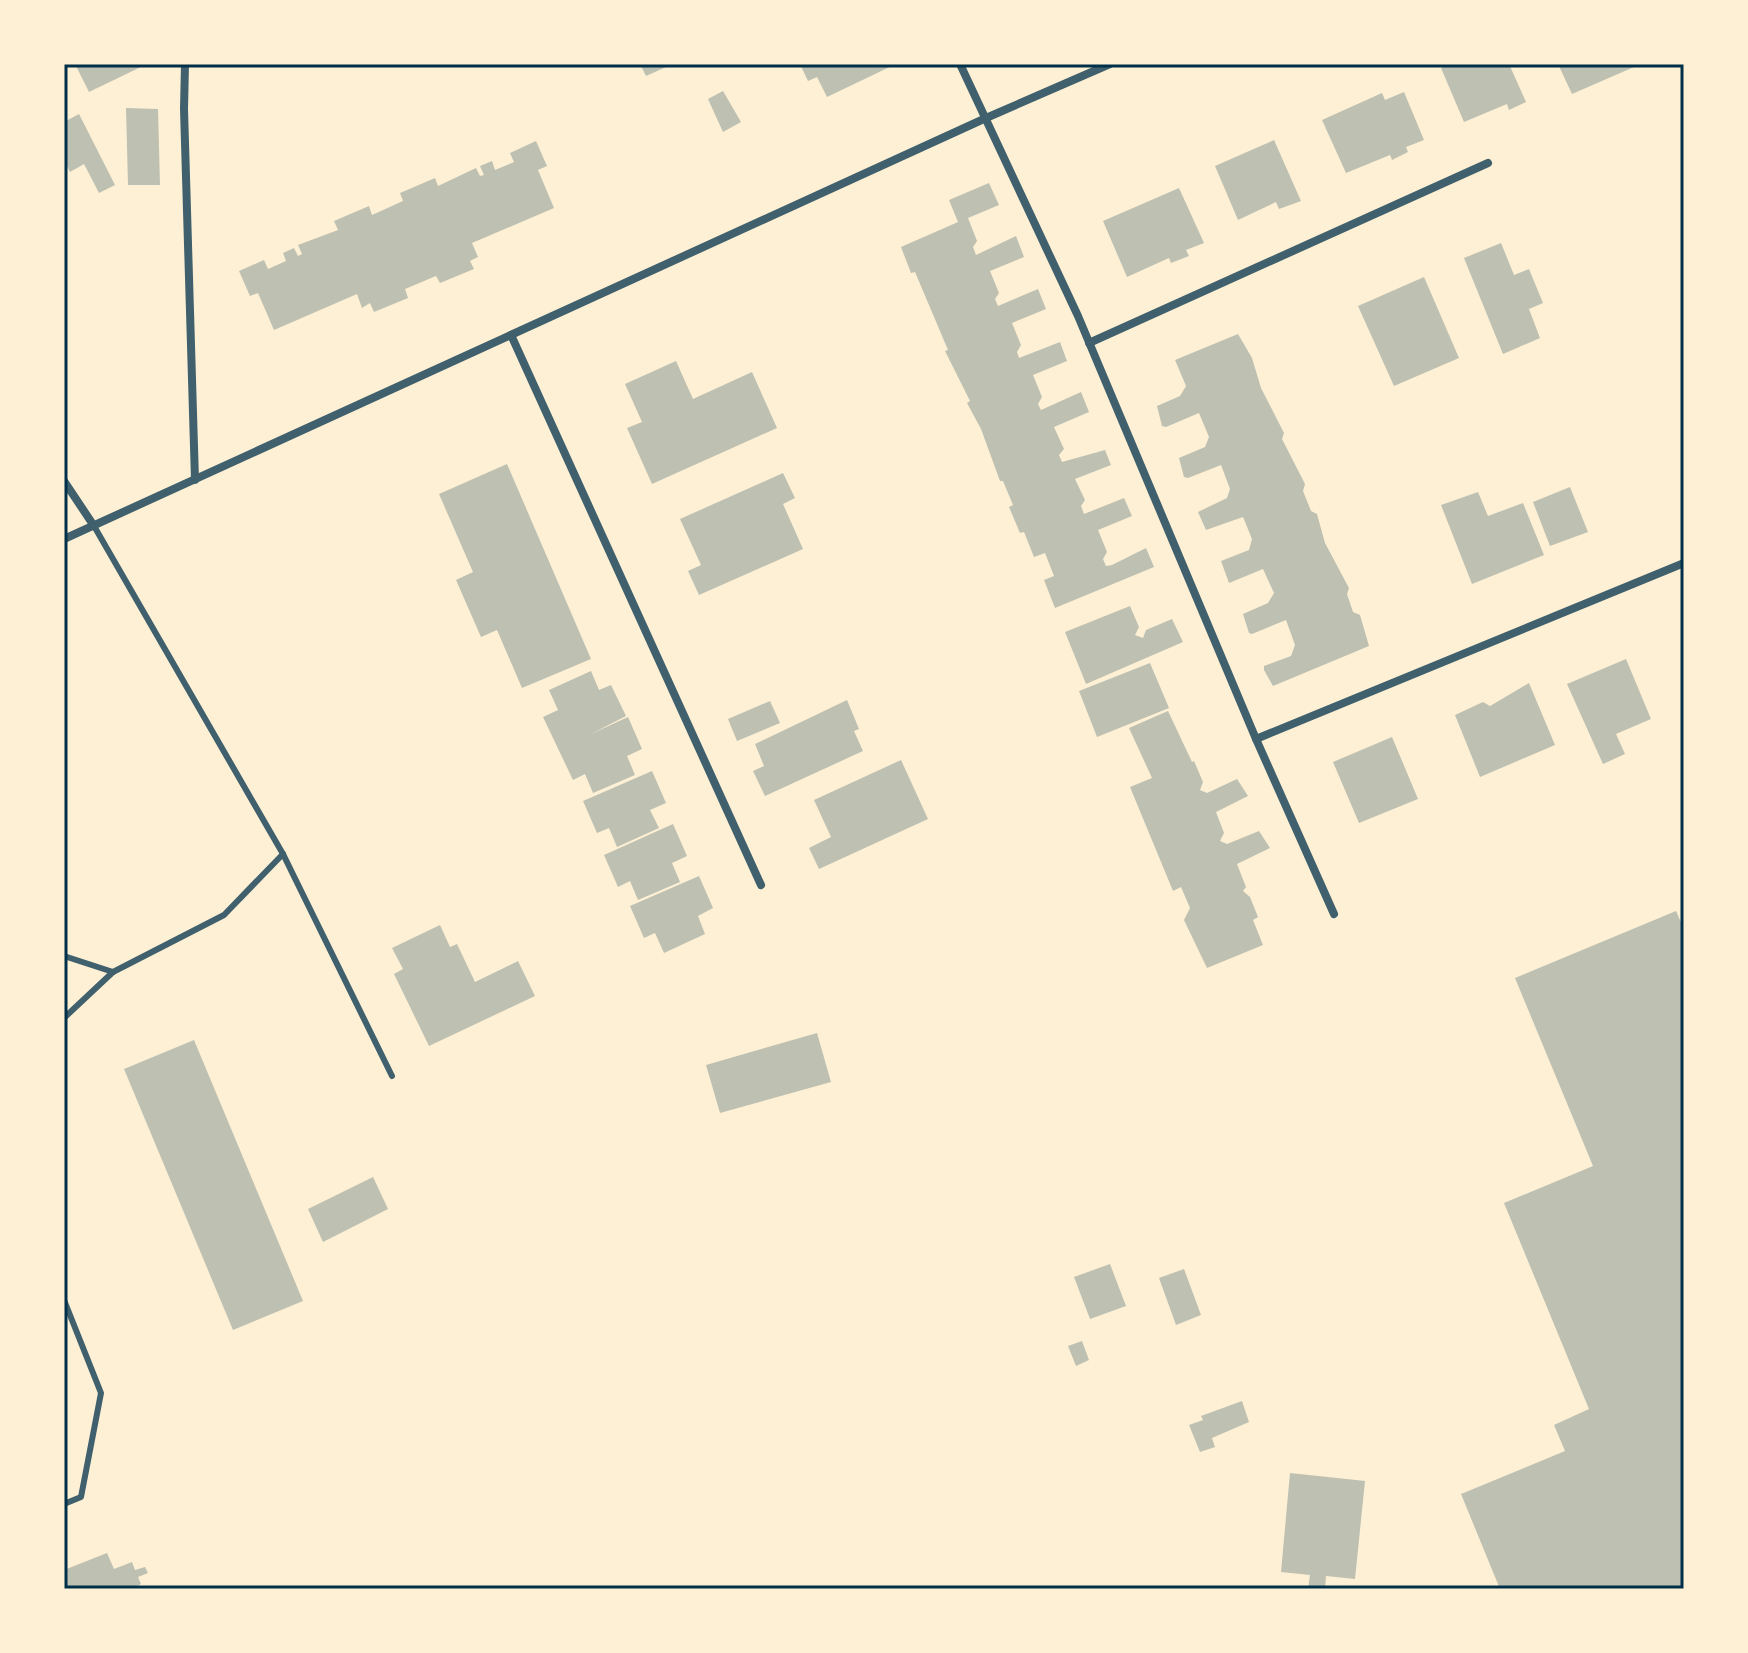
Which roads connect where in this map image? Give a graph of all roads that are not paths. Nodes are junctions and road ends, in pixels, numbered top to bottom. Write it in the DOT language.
graph roads {
  1 [pos="185,64"];
  2 [pos="960,64"];
  3 [pos="1110,64"];
  4 [pos="986,118"];
  5 [pos="1488,163"];
  6 [pos="511,335"];
  7 [pos="1089,343"];
  8 [pos="195,480"];
  9 [pos="64,481"];
  10 [pos="94,526"];
  11 [pos="64,539"];
  12 [pos="1684,563"];
  13 [pos="1256,739"];
  14 [pos="283,854"];
  15 [pos="761,885"];
  16 [pos="1334,914"];
  17 [pos="64,956"];
  18 [pos="113,972"];
  19 [pos="64,1018"];
  20 [pos="392,1076"];
  21 [pos="64,1300"];
  22 [pos="64,1504"];
  1 -- 8 [label="street"];
  2 -- 4 [label="street"];
  3 -- 4 [label="street"];
  4 -- 6 [label="street"];
  4 -- 7 [label="street"];
  5 -- 7 [label="street"];
  6 -- 8 [label="street"];
  6 -- 15 [label="street"];
  7 -- 13 [label="street"];
  8 -- 10 [label="street"];
  9 -- 10 [label="street"];
  10 -- 11 [label="street"];
  10 -- 14 [label="lane"];
  12 -- 13 [label="street"];
  13 -- 16 [label="street"];
  14 -- 18 [label="lane"];
  14 -- 20 [label="lane"];
  17 -- 18 [label="lane"];
  18 -- 19 [label="lane"];
  21 -- 22 [label="lane"];
}
